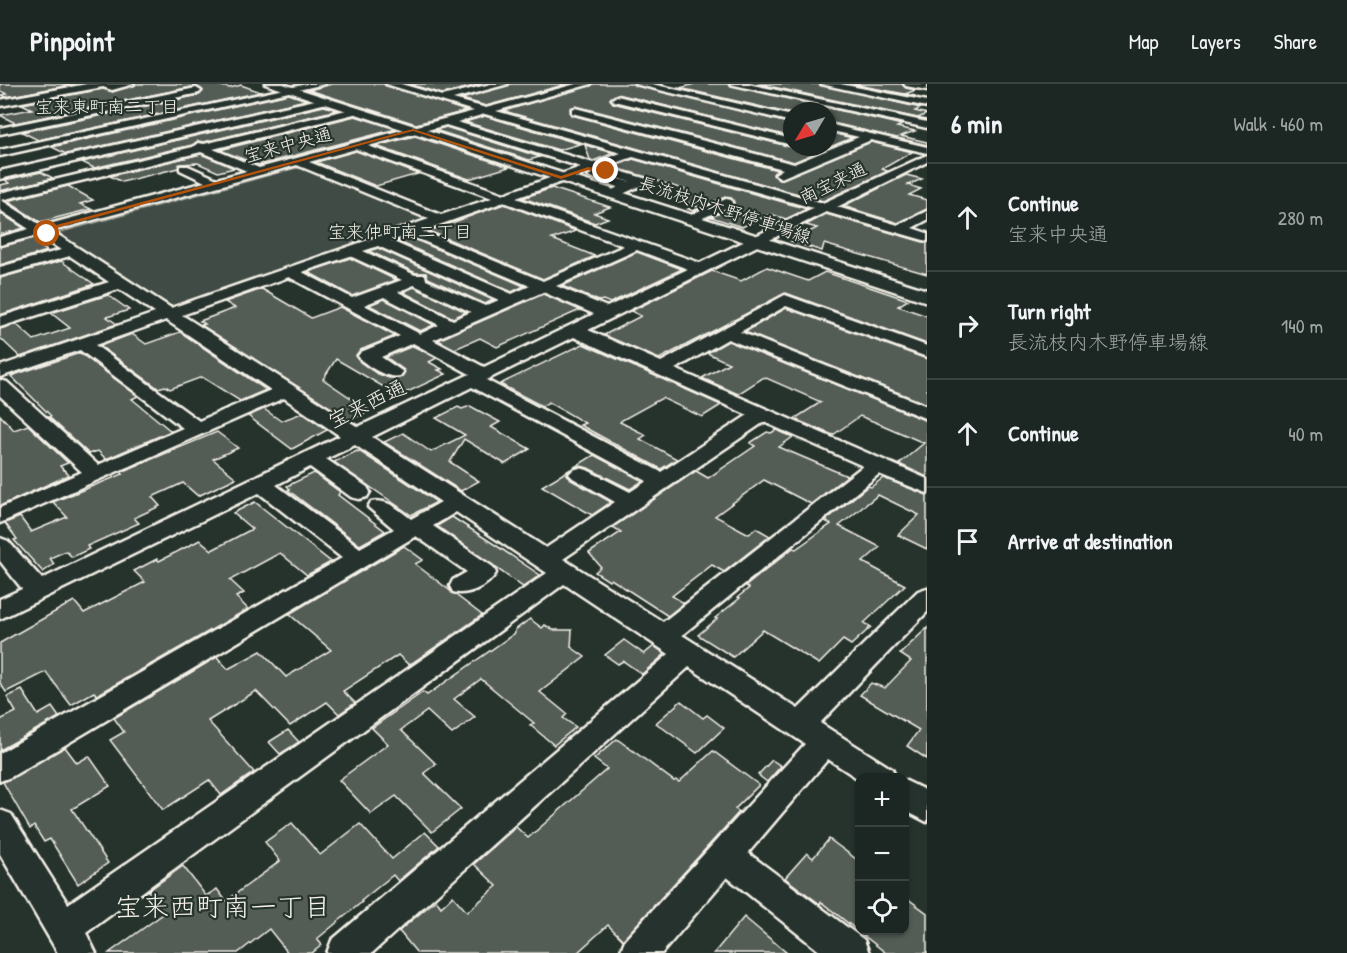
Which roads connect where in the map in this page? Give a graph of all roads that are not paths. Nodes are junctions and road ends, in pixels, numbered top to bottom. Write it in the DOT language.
graph roads {
  1 [pos="103,84"];
  2 [pos="129,84"];
  3 [pos="176,84"];
  4 [pos="271,84"];
  5 [pos="320,84"];
  6 [pos="391,84"];
  7 [pos="470,84"];
  8 [pos="503,84"];
  9 [pos="586,84"];
  10 [pos="640,84"];
  11 [pos="677,84"];
  12 [pos="773,84"];
  13 [pos="826,84"];
  14 [pos="909,84"];
  15 [pos="927,87"];
  16 [pos="486,88"];
  17 [pos="658,88"];
  18 [pos="732,88"];
  19 [pos="758,89"];
  20 [pos="291,90"];
  21 [pos="857,90"];
  22 [pos="205,94"];
  23 [pos="740,94"];
  24 [pos="33,97"];
  25 [pos="443,99"];
  26 [pos="324,101"];
  27 [pos="607,102"];
  28 [pos="717,102"];
  29 [pos="819,102"];
  30 [pos="827,102"];
  31 [pos="0,103"];
  32 [pos="230,103"];
  33 [pos="927,104"];
  34 [pos="837,106"];
  35 [pos="356,111"];
  36 [pos="485,111"];
  37 [pos="74,116"];
  38 [pos="553,117"];
  39 [pos="783,117"];
  40 [pos="0,122"];
  41 [pos="141,122"];
  42 [pos="445,122"];
  43 [pos="531,124"];
  44 [pos="927,125"];
  45 [pos="13,128"];
  46 [pos="837,129"];
  47 [pos="105,130"];
  48 [pos="413,130"];
  49 [pos="0,131"];
  50 [pos="172,136"];
  51 [pos="870,137"];
  52 [pos="783,140"];
  53 [pos="852,144"];
  54 [pos="356,145"];
  55 [pos="203,148"];
  56 [pos="837,151"];
  57 [pos="0,153"];
  58 [pos="633,153"];
  59 [pos="824,156"];
  60 [pos="925,156"];
  61 [pos="297,161"];
  62 [pos="184,168"];
  63 [pos="794,168"];
  64 [pos="906,168"];
  65 [pos="594,169"];
  66 [pos="258,172"];
  67 [pos="927,173"];
  68 [pos="0,175"];
  69 [pos="561,177"];
  70 [pos="216,183"];
  71 [pos="753,187"];
  72 [pos="612,194"];
  73 [pos="0,197"];
  74 [pos="503,198"];
  75 [pos="726,203"];
  76 [pos="0,204"];
  77 [pos="825,208"];
  78 [pos="927,215"];
  79 [pos="440,219"];
  80 [pos="688,219"];
  81 [pos="900,229"];
  82 [pos="40,230"];
  83 [pos="409,230"];
  84 [pos="927,237"];
  85 [pos="755,240"];
  86 [pos="0,241"];
  87 [pos="378,241"];
  88 [pos="637,245"];
  89 [pos="351,250"];
  90 [pos="72,251"];
  91 [pos="473,257"];
  92 [pos="700,268"];
  93 [pos="442,269"];
  94 [pos="0,272"];
  95 [pos="290,272"];
  96 [pos="414,280"];
  97 [pos="122,283"];
  98 [pos="544,287"];
  99 [pos="385,291"];
  100 [pos="927,296"];
  101 [pos="512,300"];
  102 [pos="351,304"];
  103 [pos="484,312"];
  104 [pos="168,313"];
  105 [pos="607,313"];
  106 [pos="0,322"];
  107 [pos="453,326"];
  108 [pos="573,330"];
  109 [pos="727,333"];
  110 [pos="416,338"];
  111 [pos="82,343"];
  112 [pos="927,352"];
  113 [pos="662,369"];
  114 [pos="0,372"];
  115 [pos="394,372"];
  116 [pos="478,377"];
  117 [pos="0,386"];
  118 [pos="286,390"];
  119 [pos="927,413"];
  120 [pos="762,414"];
  121 [pos="197,429"];
  122 [pos="357,436"];
  123 [pos="311,458"];
  124 [pos="877,465"];
  125 [pos="96,474"];
  126 [pos="580,474"];
  127 [pos="662,481"];
  128 [pos="260,483"];
  129 [pos="927,487"];
  130 [pos="359,492"];
  131 [pos="459,501"];
  132 [pos="631,502"];
  133 [pos="379,507"];
  134 [pos="0,516"];
  135 [pos="413,527"];
  136 [pos="0,546"];
  137 [pos="358,559"];
  138 [pos="556,565"];
  139 [pos="462,586"];
  140 [pos="38,591"];
  141 [pos="927,597"];
  142 [pos="0,610"];
  143 [pos="676,644"];
  144 [pos="813,733"];
  145 [pos="0,768"];
  146 [pos="874,773"];
  147 [pos="909,796"];
  148 [pos="927,808"];
  149 [pos="5,842"];
  150 [pos="725,855"];
  151 [pos="70,940"];
  152 [pos="648,949"];
  153 [pos="345,953"];
  154 [pos="851,953"];
  1 -- 2 [label="street"];
  1 -- 24 [label="street"];
  3 -- 22 [label="street"];
  4 -- 20 [label="main road, 長流枝内木野停車場線"];
  5 -- 20 [label="street"];
  6 -- 25 [label="street"];
  7 -- 16 [label="street"];
  8 -- 16 [label="street"];
  9 -- 36 [label="street, 宝来中央通"];
  10 -- 17 [label="street"];
  11 -- 17 [label="street"];
  12 -- 19 [label="street"];
  13 -- 21 [label="street"];
  14 -- 15 [label="street"];
  16 -- 25 [label="street"];
  17 -- 27 [label="street"];
  17 -- 28 [label="street"];
  18 -- 19 [label="street"];
  18 -- 23 [label="street"];
  19 -- 23 [label="street"];
  19 -- 29 [label="street"];
  20 -- 26 [label="main road, 長流枝内木野停車場線"];
  20 -- 32 [label="street"];
  21 -- 30 [label="street"];
  21 -- 33 [label="street"];
  22 -- 32 [label="street"];
  22 -- 37 [label="street"];
  23 -- 28 [label="street"];
  24 -- 31 [label="street"];
  24 -- 37 [label="street"];
  25 -- 36 [label="street"];
  26 -- 35 [label="main road, 長流枝内木野停車場線"];
  26 -- 50 [label="street"];
  27 -- 52 [label="street"];
  27 -- 63 [label="street"];
  28 -- 39 [label="street"];
  32 -- 41 [label="street"];
  34 -- 44 [label="street"];
  35 -- 48 [label="main road, 長流枝内木野停車場線"];
  35 -- 55 [label="street"];
  36 -- 42 [label="street, 宝来中央通"];
  36 -- 43 [label="street"];
  37 -- 45 [label="street"];
  37 -- 47 [label="street"];
  38 -- 43 [label="street"];
  40 -- 45 [label="street"];
  41 -- 47 [label="street"];
  41 -- 50 [label="street"];
  42 -- 48 [label="street, 宝来中央通"];
  42 -- 65 [label="street"];
  43 -- 58 [label="street"];
  45 -- 49 [label="street"];
  46 -- 51 [label="street"];
  47 -- 57 [label="street"];
  48 -- 54 [label="street, 宝来中央通"];
  48 -- 69 [label="main road, 長流枝内木野停車場線"];
  50 -- 55 [label="street"];
  50 -- 68 [label="street"];
  51 -- 53 [label="street"];
  51 -- 60 [label="street"];
  53 -- 56 [label="street"];
  53 -- 60 [label="street"];
  54 -- 61 [label="street, 宝来中央通"];
  54 -- 74 [label="street"];
  55 -- 66 [label="street"];
  55 -- 73 [label="street"];
  58 -- 65 [label="street"];
  58 -- 71 [label="street"];
  59 -- 63 [label="street"];
  60 -- 64 [label="street, 南宝来通"];
  61 -- 66 [label="street, 宝来中央通"];
  61 -- 79 [label="street"];
  62 -- 70 [label="street"];
  63 -- 71 [label="street"];
  64 -- 67 [label="street"];
  64 -- 77 [label="street, 南宝来通"];
  65 -- 69 [label="street"];
  65 -- 72 [label="street"];
  66 -- 70 [label="street, 宝来中央通"];
  69 -- 72 [label="main road, 長流枝内木野停車場線"];
  69 -- 74 [label="street"];
  70 -- 82 [label="street, 宝来中央通"];
  71 -- 77 [label="street"];
  72 -- 80 [label="main road, 長流枝内木野停車場線"];
  74 -- 79 [label="street"];
  74 -- 88 [label="street"];
  75 -- 80 [label="street"];
  76 -- 82 [label="street"];
  77 -- 81 [label="street"];
  77 -- 85 [label="street, 南宝来通"];
  78 -- 81 [label="street"];
  79 -- 83 [label="street"];
  80 -- 85 [label="main road, 長流枝内木野停車場線"];
  81 -- 84 [label="street"];
  82 -- 86 [label="street, 宝来中央通"];
  82 -- 90 [label="street"];
  83 -- 87 [label="street"];
  83 -- 91 [label="street"];
  85 -- 92 [label="street, 宝来西通"];
  85 -- 100 [label="main road, 長流枝内木野停車場線"];
  87 -- 89 [label="street"];
  87 -- 93 [label="street"];
  88 -- 92 [label="street"];
  88 -- 98 [label="street"];
  89 -- 95 [label="street"];
  89 -- 96 [label="street"];
  90 -- 94 [label="street"];
  90 -- 97 [label="street"];
  91 -- 93 [label="street"];
  91 -- 98 [label="street"];
  92 -- 105 [label="street, 宝来西通"];
  93 -- 96 [label="street"];
  93 -- 101 [label="street"];
  95 -- 102 [label="street"];
  95 -- 104 [label="street"];
  96 -- 99 [label="street"];
  96 -- 103 [label="street"];
  97 -- 104 [label="street"];
  97 -- 106 [label="street"];
  98 -- 101 [label="street"];
  98 -- 105 [label="street"];
  99 -- 102 [label="street"];
  99 -- 107 [label="street"];
  101 -- 103 [label="street"];
  102 -- 110 [label="street"];
  103 -- 107 [label="street"];
  104 -- 111 [label="street"];
  104 -- 118 [label="street"];
  105 -- 108 [label="street, 宝来西通"];
  107 -- 110 [label="street"];
  108 -- 113 [label="street"];
  108 -- 116 [label="street, 宝来西通"];
  109 -- 112 [label="street"];
  109 -- 113 [label="street"];
  109 -- 119 [label="street"];
  110 -- 115 [label="street"];
  110 -- 116 [label="street"];
  111 -- 114 [label="street"];
  111 -- 121 [label="street"];
  113 -- 120 [label="street"];
  116 -- 122 [label="street, 宝来西通"];
  116 -- 127 [label="street"];
  117 -- 125 [label="street"];
  118 -- 121 [label="street"];
  118 -- 122 [label="street"];
  120 -- 124 [label="street"];
  120 -- 127 [label="street"];
  121 -- 125 [label="street"];
  122 -- 123 [label="street, 宝来西通"];
  122 -- 131 [label="street"];
  123 -- 128 [label="street, 宝来西通"];
  123 -- 130 [label="street"];
  124 -- 129 [label="street"];
  124 -- 143 [label="street"];
  125 -- 134 [label="street"];
  126 -- 132 [label="street"];
  127 -- 132 [label="street"];
  128 -- 137 [label="street"];
  128 -- 140 [label="street, 宝来西通"];
  131 -- 135 [label="street"];
  131 -- 138 [label="street"];
  132 -- 138 [label="street"];
  133 -- 135 [label="street"];
  135 -- 137 [label="street"];
  135 -- 139 [label="street"];
  136 -- 140 [label="street"];
  137 -- 145 [label="street"];
  138 -- 143 [label="street"];
  138 -- 151 [label="street"];
  140 -- 142 [label="street, 宝来西通"];
  141 -- 144 [label="street"];
  143 -- 144 [label="street"];
  143 -- 153 [label="street"];
  144 -- 146 [label="street"];
  144 -- 150 [label="street"];
  147 -- 148 [label="street"];
  149 -- 151 [label="street"];
  150 -- 152 [label="street"];
  150 -- 154 [label="street"];
}
